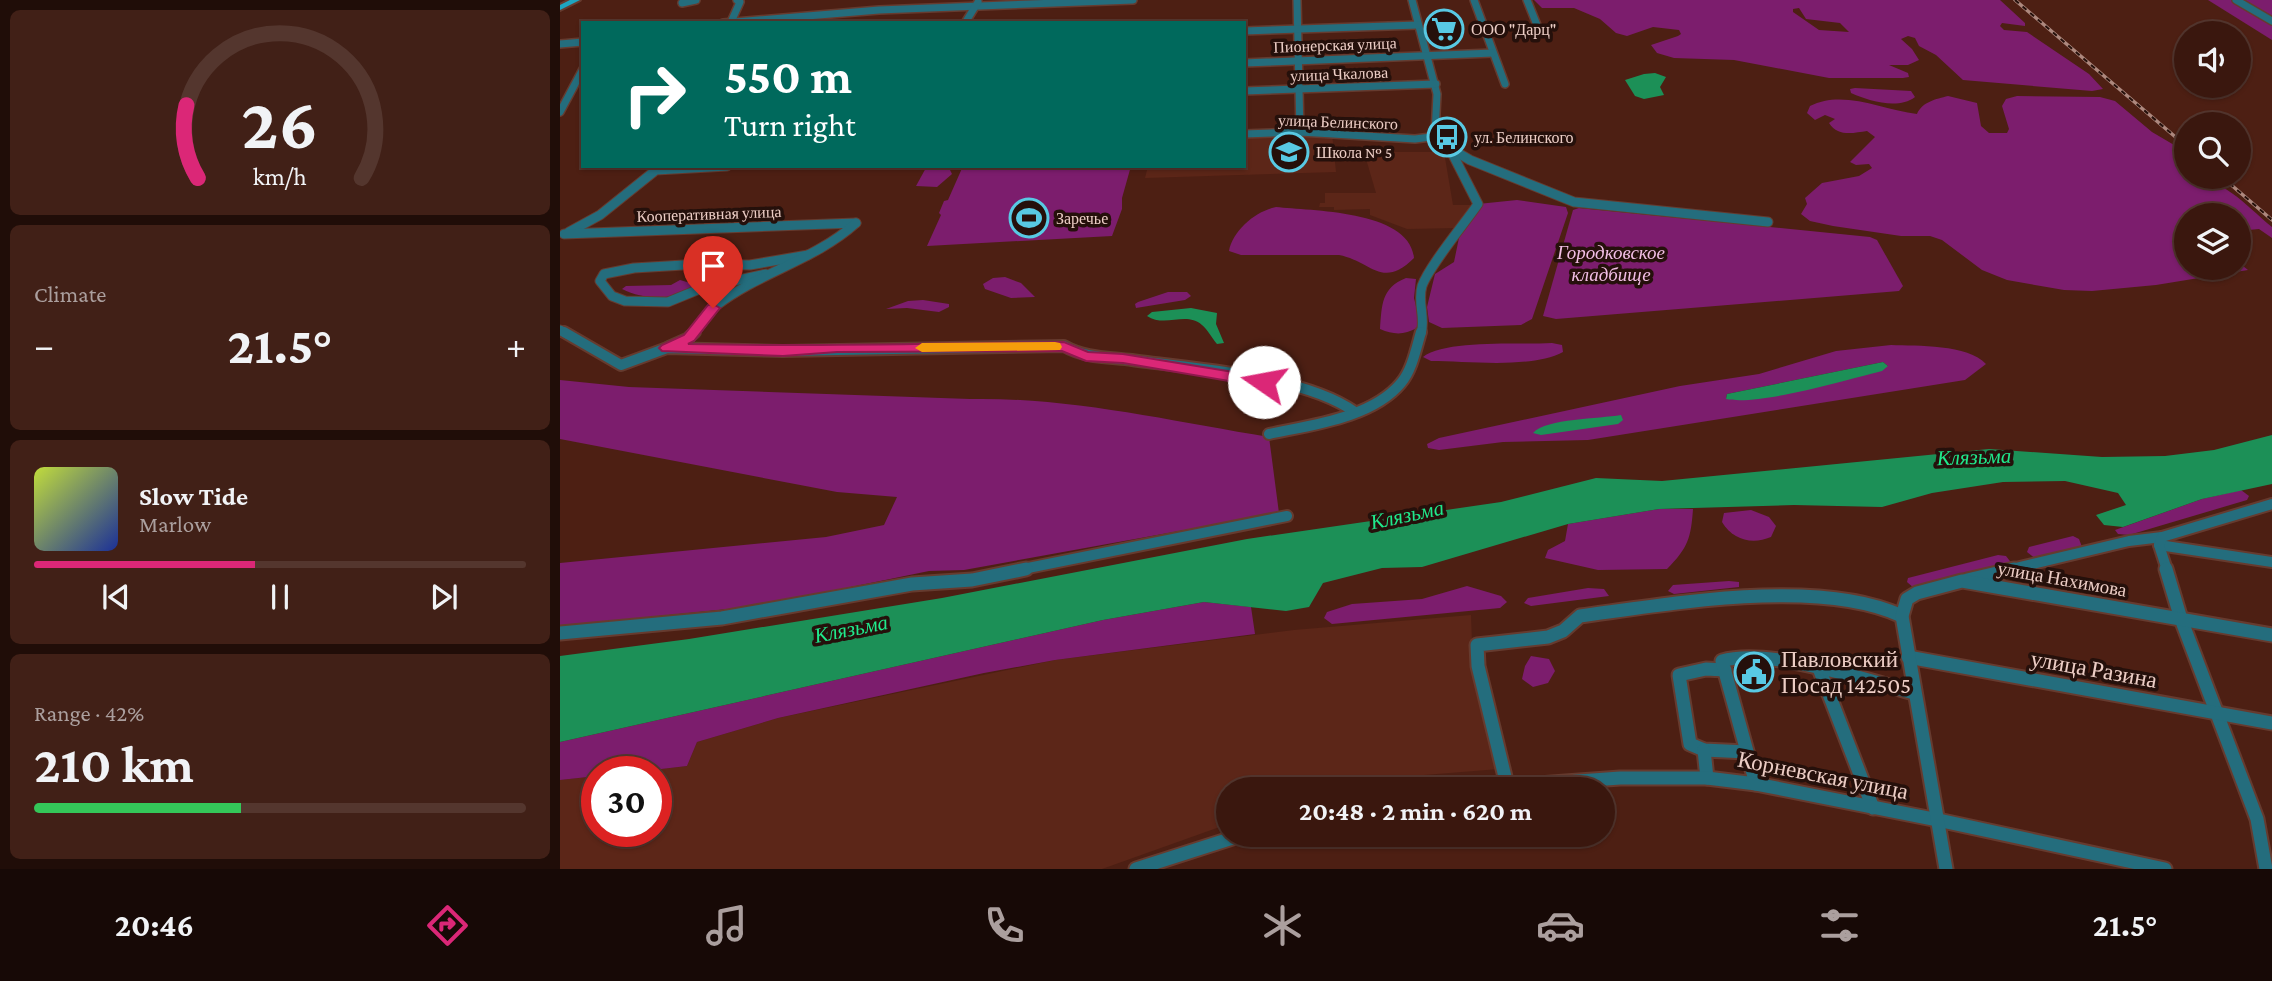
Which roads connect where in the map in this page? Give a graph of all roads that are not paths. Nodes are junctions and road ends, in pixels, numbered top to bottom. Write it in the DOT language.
graph roads {
  1 [pos="576,0"];
  2 [pos="696,0"];
  3 [pos="737,0"];
  4 [pos="1133,0"];
  5 [pos="1297,0"];
  6 [pos="1412,0"];
  7 [pos="1474,0"];
  8 [pos="1527,0"];
  9 [pos="2236,0"];
  10 [pos="682,3"];
  11 [pos="977,3"];
  12 [pos="560,8"];
  13 [pos="731,21"];
  14 [pos="741,21"];
  15 [pos="966,21"];
  16 [pos="2272,21"];
  17 [pos="1418,25"];
  18 [pos="1298,29"];
  19 [pos="1539,30"];
  20 [pos="1246,32"];
  21 [pos="581,42"];
  22 [pos="560,44"];
  23 [pos="1493,53"];
  24 [pos="1426,55"];
  25 [pos="1299,61"];
  26 [pos="1246,63"];
  27 [pos="581,71"];
  28 [pos="1436,84"];
  29 [pos="1505,84"];
  30 [pos="1300,89"];
  31 [pos="1246,91"];
  32 [pos="560,112"];
  33 [pos="1300,132"];
  34 [pos="1246,134"];
  35 [pos="1431,137"];
  36 [pos="1450,149"];
  37 [pos="682,168"];
  38 [pos="659,169"];
  39 [pos="1768,222"];
  40 [pos="562,234"];
  41 [pos="808,255"];
  42 [pos="766,274"];
  43 [pos="560,330"];
  44 [pos="667,348"];
  45 [pos="1355,412"];
  46 [pos="1269,434"];
  47 [pos="2272,504"];
  48 [pos="1287,516"];
  49 [pos="2161,541"];
  50 [pos="2272,562"];
  51 [pos="1962,581"];
  52 [pos="1902,616"];
  53 [pos="2181,619"];
  54 [pos="560,634"];
  55 [pos="2272,635"];
  56 [pos="1908,657"];
  57 [pos="1724,670"];
  58 [pos="1820,671"];
  59 [pos="1914,693"];
  60 [pos="2215,712"];
  61 [pos="2272,723"];
  62 [pos="1704,750"];
  63 [pos="1747,752"];
  64 [pos="1505,777"];
  65 [pos="1615,778"];
  66 [pos="1707,778"];
  67 [pos="1756,784"];
  68 [pos="1873,808"];
  69 [pos="1938,820"];
  70 [pos="1216,843"];
  71 [pos="1136,869"];
  72 [pos="1947,869"];
  73 [pos="2165,869"];
  74 [pos="2266,869"];
  1 -- 12 [label="main road"];
  2 -- 10 [label="street"];
  3 -- 13 [label="street"];
  4 -- 11 [label="street"];
  5 -- 18 [label="street"];
  6 -- 17 [label="street"];
  7 -- 23 [label="street"];
  8 -- 19 [label="street"];
  9 -- 16 [label="street"];
  11 -- 14 [label="street"];
  11 -- 15 [label="street"];
  17 -- 18 [label="street"];
  17 -- 24 [label="street"];
  18 -- 20 [label="street"];
  18 -- 25 [label="street"];
  21 -- 22 [label="street"];
  23 -- 24 [label="street, Пионерская улица"];
  23 -- 29 [label="street"];
  24 -- 25 [label="street, Пионерская улица"];
  24 -- 28 [label="street"];
  25 -- 26 [label="street, Пионерская улица"];
  25 -- 30 [label="street"];
  27 -- 32 [label="street"];
  28 -- 30 [label="street, улица Чкалова"];
  28 -- 35 [label="street"];
  30 -- 31 [label="street, улица Чкалова"];
  30 -- 33 [label="street"];
  33 -- 34 [label="street, улица Белинского"];
  33 -- 35 [label="street, улица Белинского"];
  35 -- 36 [label="street"];
  36 -- 39 [label="street"];
  36 -- 45 [label="street"];
  37 -- 38 [label="street"];
  38 -- 40 [label="street"];
  40 -- 41 [label="street, Кооперативная улица"];
  41 -- 42 [label="street"];
  41 -- 42 [label="street"];
  42 -- 44 [label="street"];
  43 -- 44 [label="street"];
  44 -- 45 [label="street"];
  45 -- 46 [label="street"];
  47 -- 49 [label="street"];
  48 -- 54 [label="street"];
  49 -- 50 [label="street"];
  49 -- 51 [label="street"];
  49 -- 53 [label="street"];
  51 -- 52 [label="street, улица Нахимова"];
  51 -- 53 [label="street, улица Нахимова"];
  52 -- 56 [label="street"];
  52 -- 64 [label="street"];
  53 -- 55 [label="street, улица Нахимова"];
  53 -- 60 [label="street"];
  56 -- 59 [label="street"];
  56 -- 60 [label="street, улица Разина"];
  57 -- 58 [label="street"];
  57 -- 62 [label="street"];
  57 -- 63 [label="street"];
  58 -- 59 [label="street"];
  58 -- 68 [label="street"];
  59 -- 69 [label="street"];
  60 -- 61 [label="street, улица Разина"];
  60 -- 74 [label="street"];
  62 -- 63 [label="street"];
  62 -- 66 [label="street"];
  63 -- 67 [label="street"];
  65 -- 66 [label="street, Корневская улица"];
  66 -- 67 [label="street, Корневская улица"];
  67 -- 68 [label="street, Корневская улица"];
  68 -- 69 [label="street, Корневская улица"];
  69 -- 72 [label="street"];
  69 -- 73 [label="street, Корневская улица"];
  70 -- 71 [label="street"];
}
